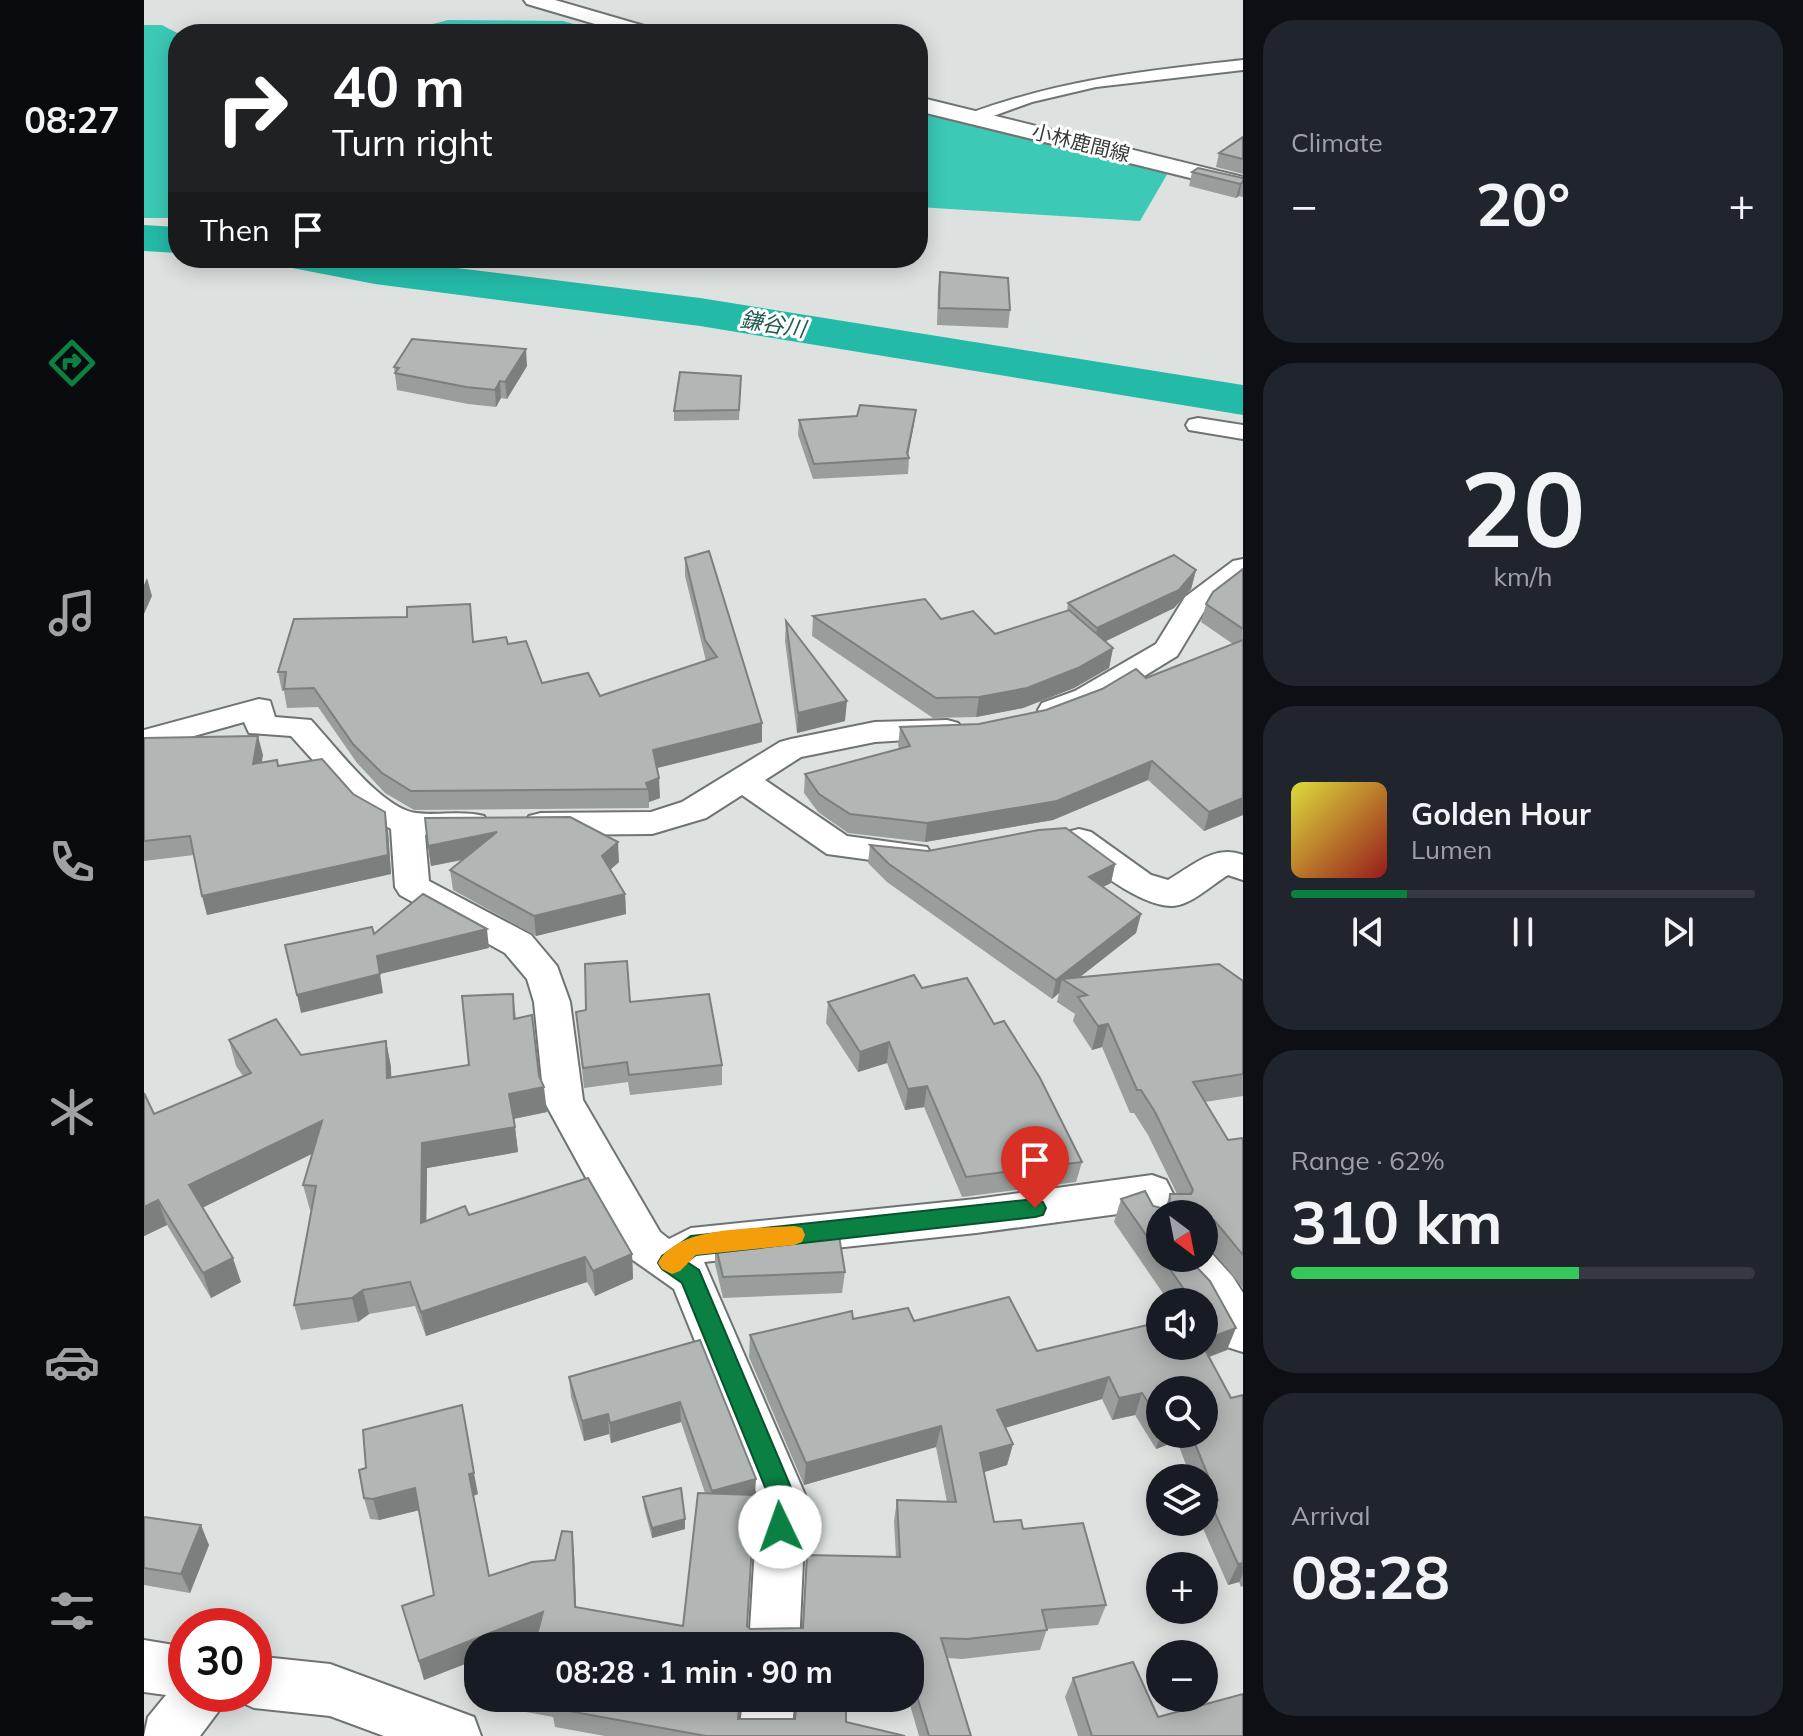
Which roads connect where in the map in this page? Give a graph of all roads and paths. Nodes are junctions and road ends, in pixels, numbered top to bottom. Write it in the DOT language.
graph roads {
  1 [pos="534,0"];
  2 [pos="617,24"];
  3 [pos="1243,65"];
  4 [pos="928,106"];
  5 [pos="974,118"];
  6 [pos="1243,184"];
  7 [pos="1198,425"];
  8 [pos="1243,432"];
  9 [pos="1243,567"];
  10 [pos="1031,719"];
  11 [pos="976,730"];
  12 [pos="144,740"];
  13 [pos="744,781"];
  14 [pos="407,824"];
  15 [pos="1047,834"];
  16 [pos="953,850"];
  17 [pos="1243,868"];
  18 [pos="1156,1200"];
  19 [pos="670,1263"];
  20 [pos="1202,1272"];
  21 [pos="1243,1333"];
  22 [pos="775,1632"];
  23 [pos="144,1666"];
  24 [pos="168,1670"];
  25 [pos="272,1684"];
  26 [pos="186,1712"];
  27 [pos="768,1712"];
  28 [pos="167,1736"];
  29 [pos="455,1736"];
  30 [pos="765,1736"];
  1 -- 2 [label="main road"];
  3 -- 5 [label="street"];
  4 -- 5 [label="main road, 小林鹿間線"];
  5 -- 6 [label="main road, 小林鹿間線"];
  7 -- 8 [label="street"];
  9 -- 10 [label="street"];
  11 -- 13 [label="street"];
  12 -- 14 [label="street"];
  13 -- 14 [label="street"];
  13 -- 16 [label="street"];
  14 -- 19 [label="street"];
  15 -- 17 [label="street"];
  18 -- 19 [label="street"];
  19 -- 22 [label="street"];
  20 -- 21 [label="street"];
  23 -- 24 [label="street"];
  25 -- 29 [label="street"];
  26 -- 28 [label="street"];
  27 -- 30 [label="street"];
}
